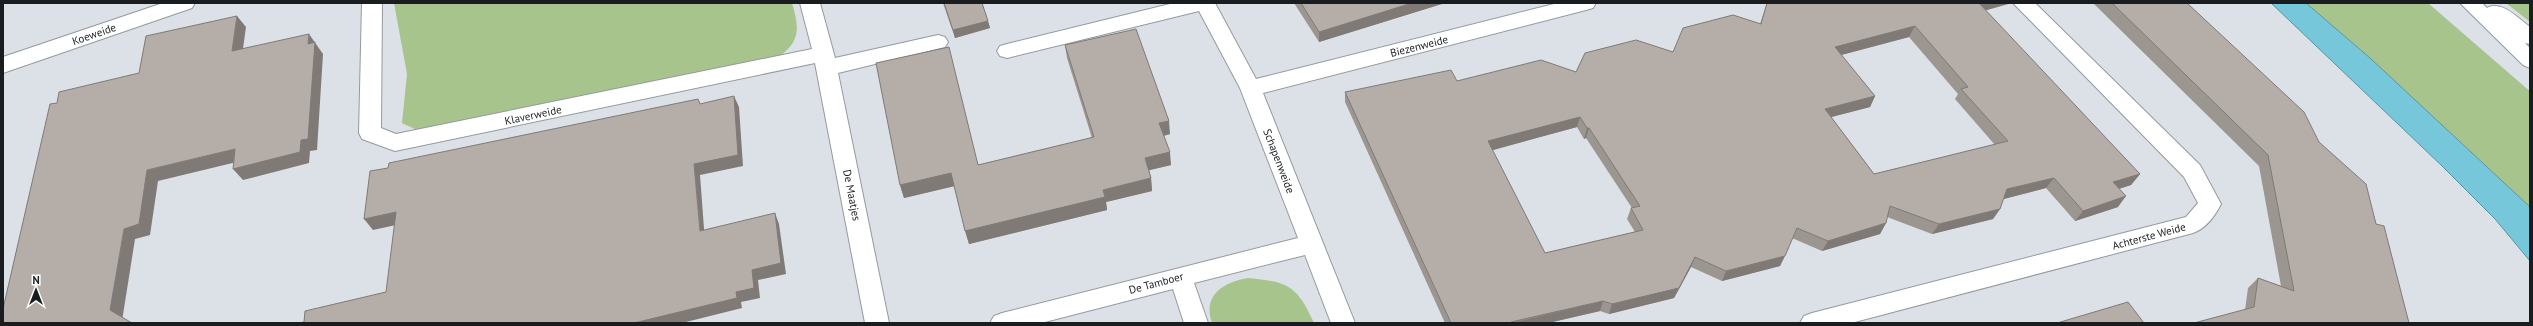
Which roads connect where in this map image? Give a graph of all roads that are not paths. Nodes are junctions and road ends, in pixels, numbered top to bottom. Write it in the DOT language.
graph roads {
  1 [pos="185,3"];
  2 [pos="372,3"];
  3 [pos="810,3"];
  4 [pos="1204,3"];
  5 [pos="1586,3"];
  6 [pos="2023,3"];
  7 [pos="2470,3"];
  8 [pos="2483,3"];
  9 [pos="2530,36"];
  10 [pos="938,42"];
  11 [pos="1007,51"];
  12 [pos="2530,60"];
  13 [pos="826,61"];
  14 [pos="3,65"];
  15 [pos="1251,88"];
  16 [pos="1310,244"];
  17 [pos="1180,276"];
  18 [pos="877,323"];
  19 [pos="1002,323"];
  20 [pos="1196,323"];
  21 [pos="1343,323"];
  22 [pos="1812,323"];
  1 -- 14 [label="street, Koeweide"];
  2 -- 13 [label="street, Klaverweide"];
  3 -- 13 [label="street, De Maatjes"];
  4 -- 11 [label="street, Schapenweide"];
  4 -- 15 [label="street, Schapenweide"];
  5 -- 15 [label="street, Biezenweide"];
  6 -- 22 [label="street, Achterste Weide"];
  7 -- 12 [label="street"];
  8 -- 9 [label="street"];
  10 -- 13 [label="street"];
  13 -- 18 [label="street, De Maatjes"];
  15 -- 16 [label="street, Schapenweide"];
  16 -- 17 [label="street, De Tamboer"];
  16 -- 21 [label="street, Schapenweide"];
  17 -- 19 [label="street, De Tamboer"];
  17 -- 20 [label="street"];
}
